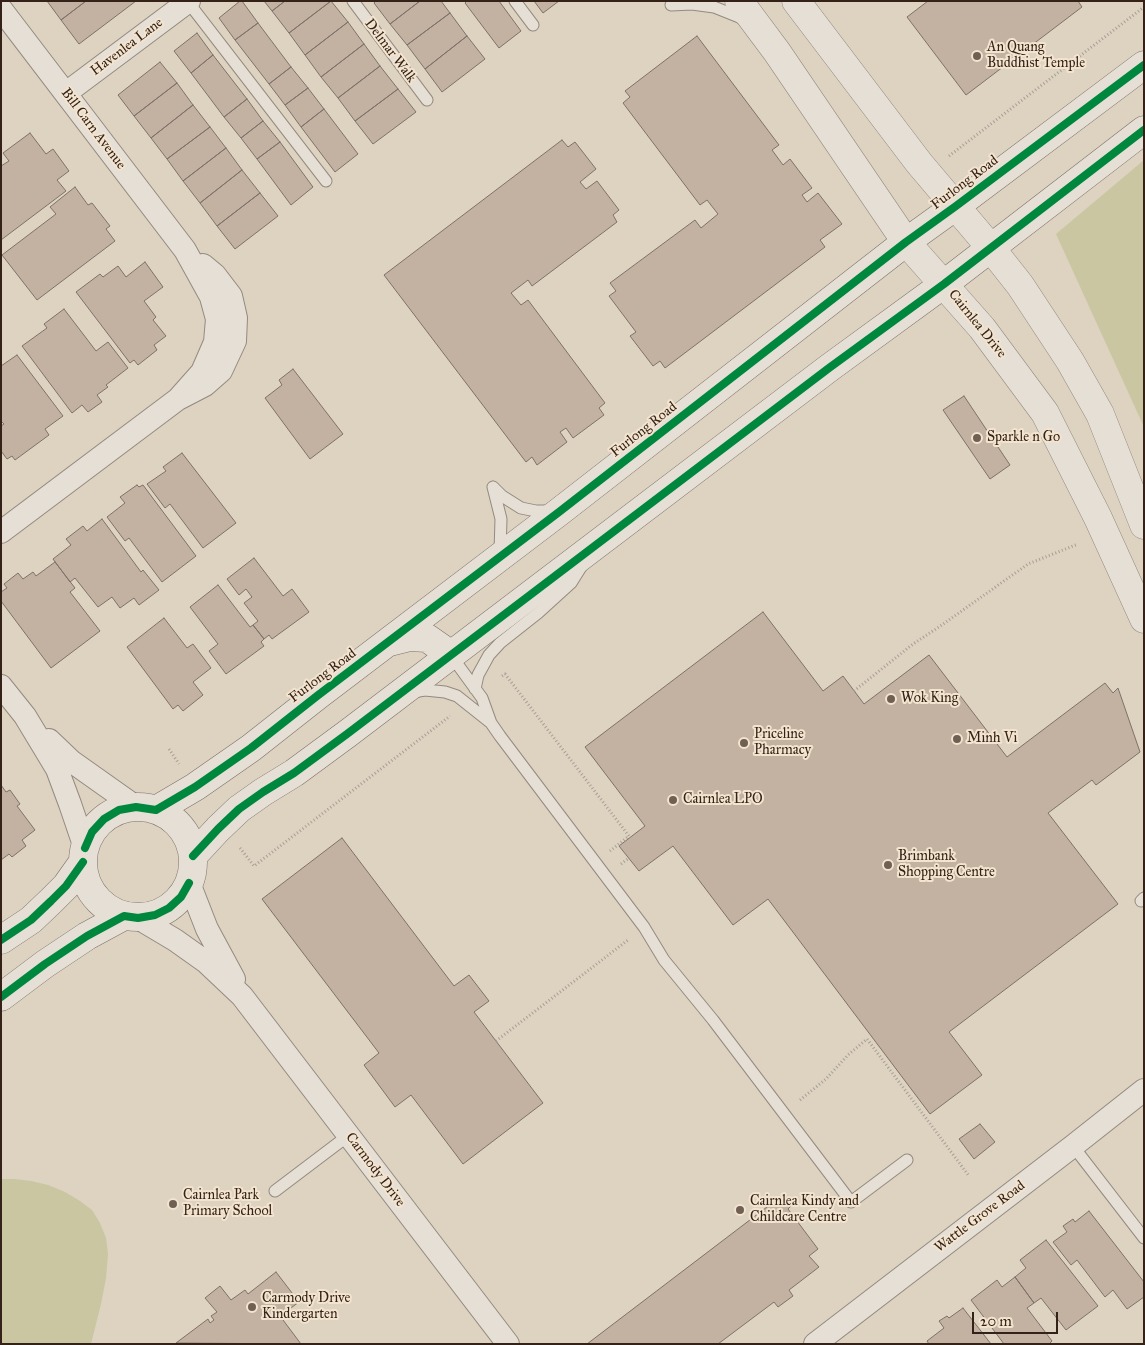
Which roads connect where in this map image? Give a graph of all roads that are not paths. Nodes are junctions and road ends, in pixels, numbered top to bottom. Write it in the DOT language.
graph roads {
  1 [pos="353,1"];
  2 [pos="515,1"];
  3 [pos="674,1"];
  4 [pos="740,1"];
  5 [pos="796,1"];
  6 [pos="188,2"];
  7 [pos="1,9"];
  8 [pos="533,25"];
  9 [pos="762,32"];
  10 [pos="1144,65"];
  11 [pos="66,93"];
  12 [pos="427,100"];
  13 [pos="1144,130"];
  14 [pos="326,181"];
  15 [pos="956,206"];
  16 [pos="906,242"];
  17 [pos="990,248"];
  18 [pos="944,284"];
  19 [pos="559,512"];
  20 [pos="1144,525"];
  21 [pos="1,532"];
  22 [pos="600,542"];
  23 [pos="500,557"];
  24 [pos="1144,619"];
  25 [pos="386,643"];
  26 [pos="450,654"];
  27 [pos="1,686"];
  28 [pos="477,691"];
  29 [pos="400,693"];
  30 [pos="25,716"];
  31 [pos="491,723"];
  32 [pos="146,808"];
  33 [pos="84,855"];
  34 [pos="193,856"];
  35 [pos="189,883"];
  36 [pos="131,917"];
  37 [pos="1,940"];
  38 [pos="242,996"];
  39 [pos="1,997"];
  40 [pos="1144,1090"];
  41 [pos="349,1135"];
  42 [pos="1072,1146"];
  43 [pos="907,1160"];
  44 [pos="275,1191"];
  45 [pos="1144,1238"];
  46 [pos="508,1344"];
  47 [pos="815,1344"];
  1 -- 12 [label="lane, Delmar Walk"];
  2 -- 8 [label="lane"];
  3 -- 9 [label="lane"];
  4 -- 9 [label="main road, Cairnlea Drive"];
  5 -- 15 [label="main road"];
  6 -- 11 [label="street, Havenlea Lane"];
  6 -- 14 [label="lane"];
  7 -- 11 [label="street, Bill Carn Avenue"];
  9 -- 16 [label="main road, Cairnlea Drive"];
  10 -- 15 [label="main road, Furlong Road"];
  11 -- 21 [label="street, Bill Carn Avenue"];
  13 -- 17 [label="main road"];
  15 -- 16 [label="main road, Furlong Road"];
  15 -- 17 [label="main road"];
  16 -- 18 [label="main road, Cairnlea Drive"];
  16 -- 19 [label="main road, Furlong Road"];
  17 -- 18 [label="main road"];
  17 -- 20 [label="main road"];
  18 -- 22 [label="main road"];
  18 -- 24 [label="main road, Cairnlea Drive"];
  19 -- 23 [label="main road, Furlong Road"];
  19 -- 23 [label="lane"];
  22 -- 26 [label="main road"];
  22 -- 28 [label="lane"];
  23 -- 25 [label="main road, Furlong Road"];
  25 -- 26 [label="main road"];
  25 -- 32 [label="main road, Furlong Road"];
  26 -- 28 [label="lane"];
  26 -- 29 [label="main road"];
  27 -- 30 [label="street"];
  28 -- 31 [label="lane"];
  29 -- 31 [label="lane"];
  29 -- 34 [label="main road"];
  30 -- 32 [label="street"];
  30 -- 33 [label="street"];
  31 -- 43 [label="lane"];
  32 -- 33 [label="main road"];
  32 -- 34 [label="main road"];
  33 -- 36 [label="main road"];
  33 -- 37 [label="main road"];
  34 -- 35 [label="main road"];
  35 -- 36 [label="main road"];
  35 -- 38 [label="street, Carmody Drive"];
  36 -- 38 [label="street, Carmody Drive"];
  36 -- 39 [label="main road"];
  38 -- 41 [label="street, Carmody Drive"];
  40 -- 42 [label="street, Wattle Grove Road"];
  41 -- 44 [label="lane"];
  41 -- 46 [label="street, Carmody Drive"];
  42 -- 45 [label="lane"];
  42 -- 47 [label="street, Wattle Grove Road"];
}
